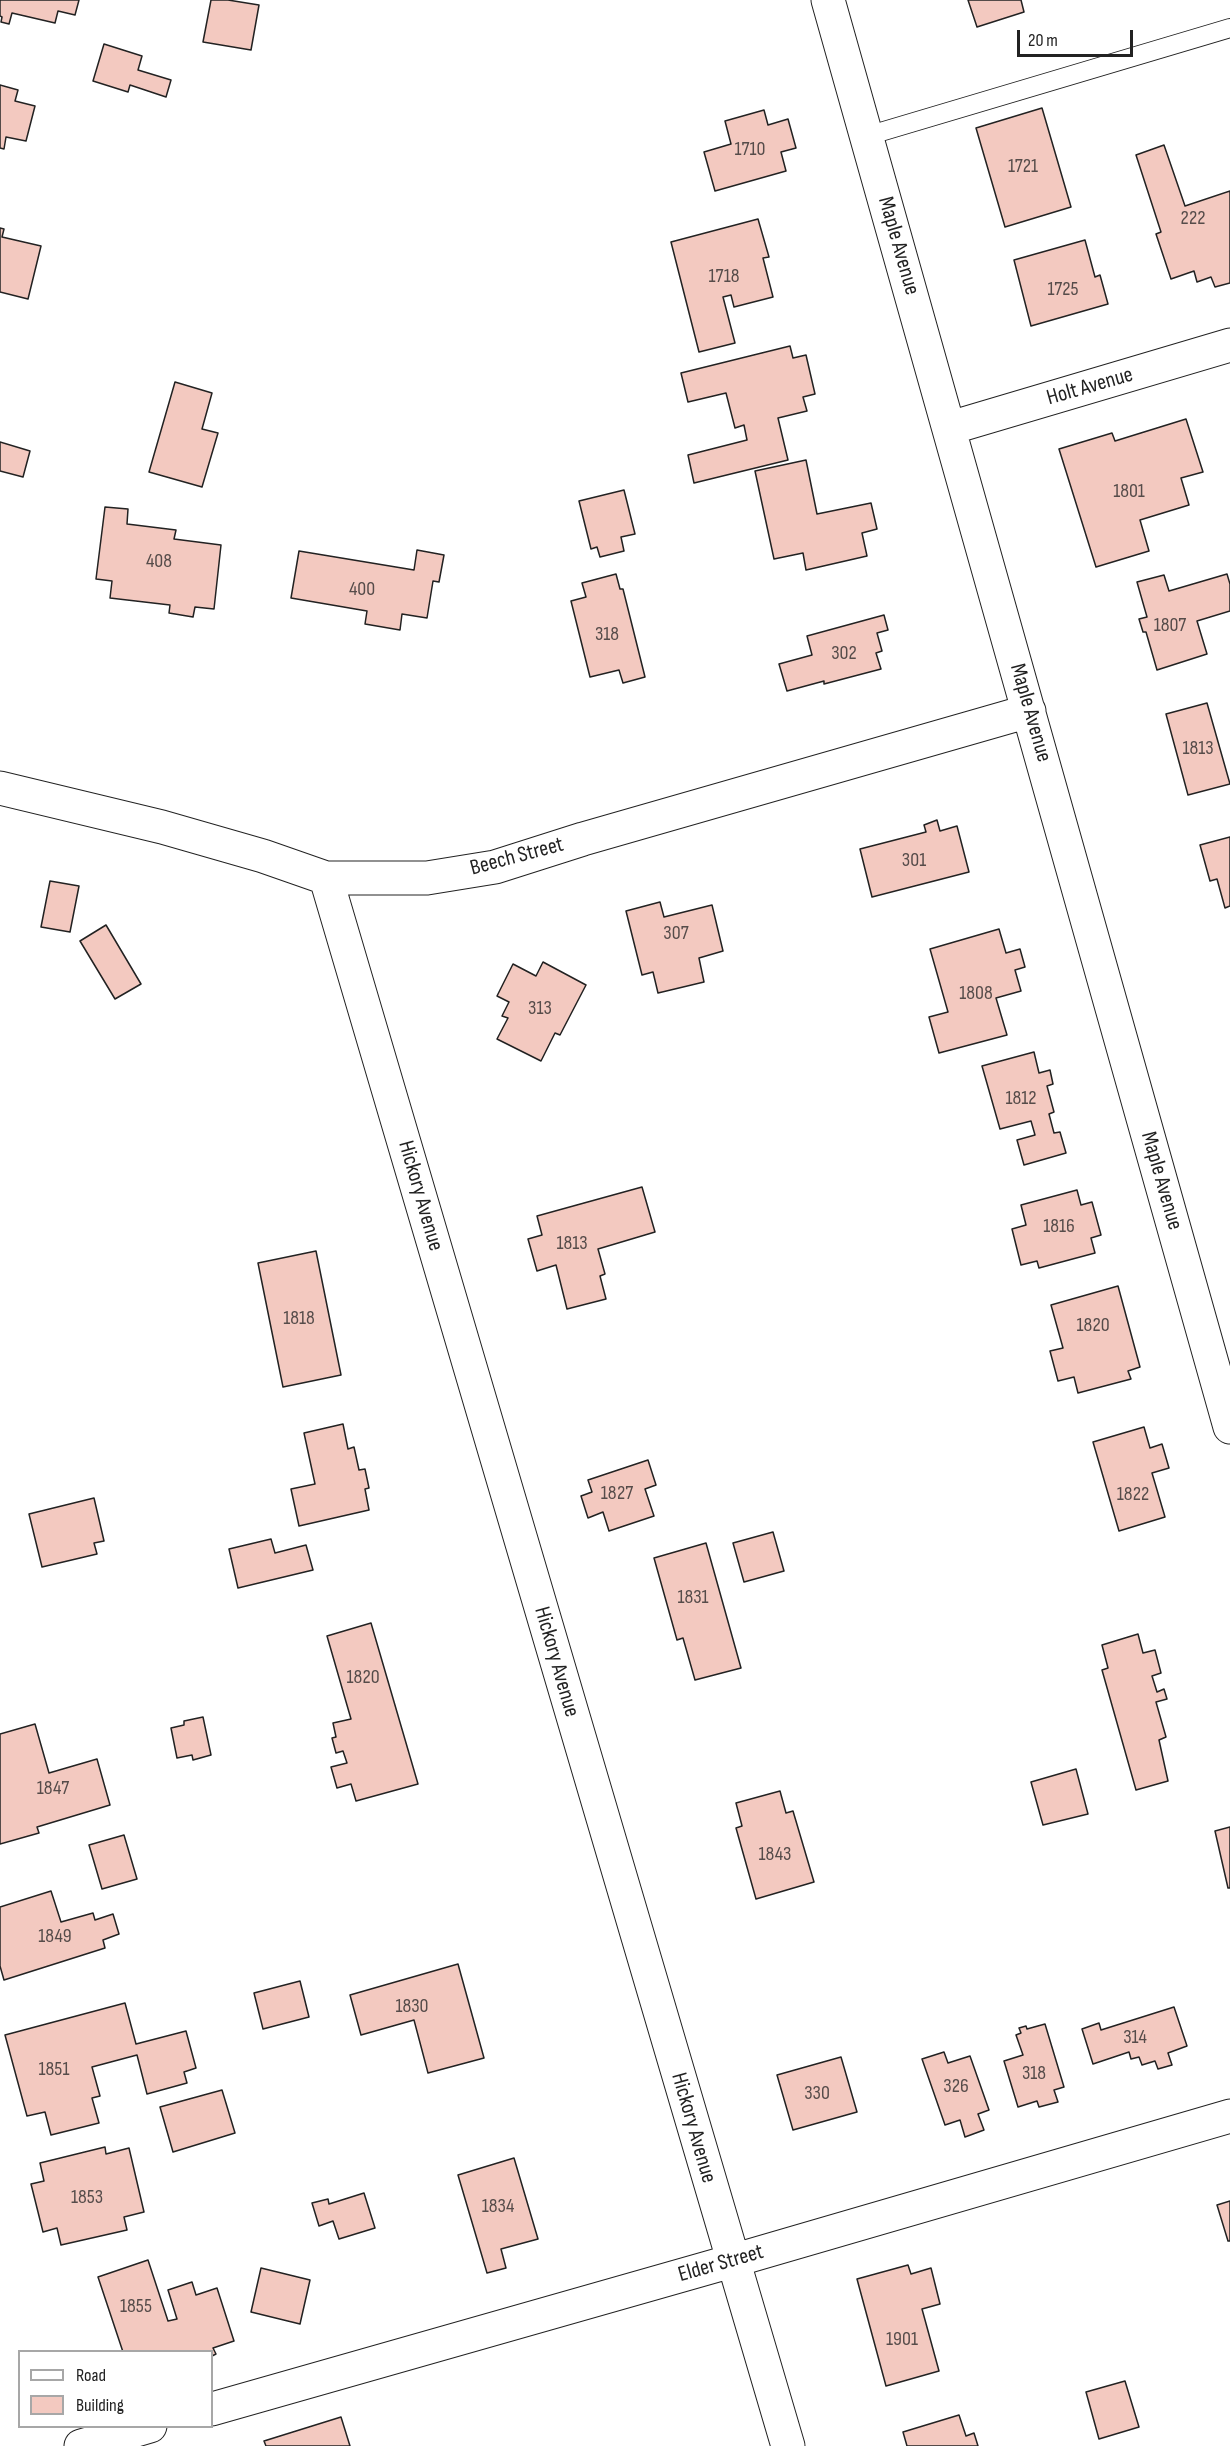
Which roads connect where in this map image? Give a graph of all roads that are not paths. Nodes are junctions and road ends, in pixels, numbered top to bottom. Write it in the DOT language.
graph roads {
  1 [pos="828,0"];
  2 [pos="1230,28"];
  3 [pos="867,136"];
  4 [pos="1230,345"];
  5 [pos="950,428"];
  6 [pos="1029,711"];
  7 [pos="0,788"];
  8 [pos="326,878"];
  9 [pos="1230,1427"];
  10 [pos="1230,2116"];
  11 [pos="732,2261"];
  12 [pos="213,2409"];
  13 [pos="146,2428"];
  14 [pos="81,2446"];
  15 [pos="788,2446"];
  1 -- 3 [label="street, Maple Avenue"];
  2 -- 3 [label="lane"];
  3 -- 5 [label="street, Maple Avenue"];
  4 -- 5 [label="street, Holt Avenue"];
  5 -- 6 [label="street, Maple Avenue"];
  6 -- 8 [label="street, Beech Street"];
  6 -- 9 [label="street, Maple Avenue"];
  7 -- 8 [label="street, Beech Street"];
  8 -- 11 [label="street, Hickory Avenue"];
  10 -- 11 [label="street, Elder Street"];
  11 -- 12 [label="street, Elder Street"];
  11 -- 15 [label="street, Hickory Avenue"];
  13 -- 14 [label="street"];
}
